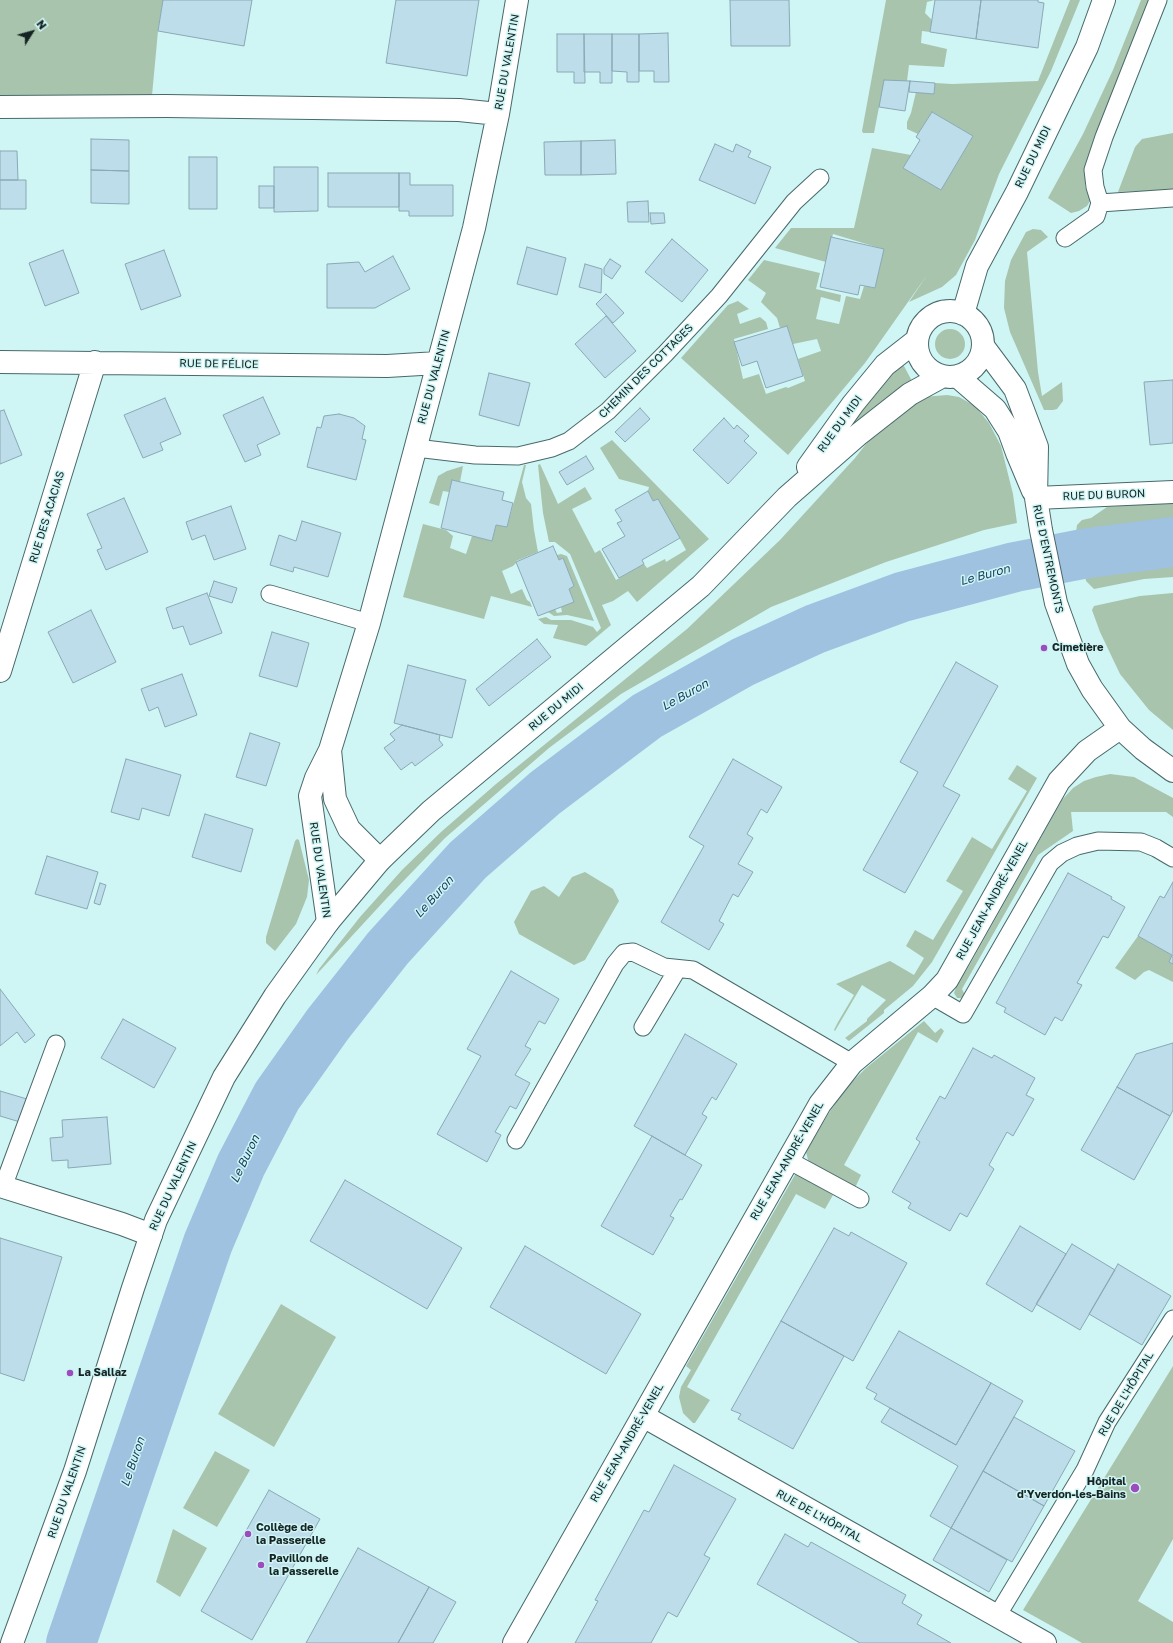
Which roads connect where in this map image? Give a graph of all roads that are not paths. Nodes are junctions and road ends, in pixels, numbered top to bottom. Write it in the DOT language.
graph roads {
  1 [pos="517,0"];
  2 [pos="1104,0"];
  3 [pos="1158,0"];
  4 [pos="0,107"];
  5 [pos="498,114"];
  6 [pos="820,178"];
  7 [pos="1173,198"];
  8 [pos="1100,203"];
  9 [pos="1065,238"];
  10 [pos="963,314"];
  11 [pos="917,340"];
  12 [pos="983,346"];
  13 [pos="0,362"];
  14 [pos="95,362"];
  15 [pos="438,363"];
  16 [pos="950,377"];
  17 [pos="416,448"];
  18 [pos="1173,492"];
  19 [pos="787,497"];
  20 [pos="1036,498"];
  21 [pos="270,594"];
  22 [pos="369,623"];
  23 [pos="0,671"];
  24 [pos="1120,728"];
  25 [pos="330,750"];
  26 [pos="1173,771"];
  27 [pos="1173,858"];
  28 [pos="380,860"];
  29 [pos="328,922"];
  30 [pos="677,970"];
  31 [pos="932,996"];
  32 [pos="643,1027"];
  33 [pos="56,1044"];
  34 [pos="852,1063"];
  35 [pos="516,1140"];
  36 [pos="788,1160"];
  37 [pos="2,1187"];
  38 [pos="860,1199"];
  39 [pos="151,1235"];
  40 [pos="1173,1319"];
  41 [pos="642,1416"];
  42 [pos="997,1616"];
  43 [pos="12,1643"];
  44 [pos="514,1643"];
  45 [pos="1045,1643"];
  1 -- 5 [label="street, RUE DU VALENTIN"];
  2 -- 10 [label="street, RUE DU MIDI"];
  3 -- 8 [label="lane"];
  4 -- 5 [label="street"];
  5 -- 15 [label="street, RUE DU VALENTIN"];
  6 -- 17 [label="lane, CHEMIN DES COTTAGES"];
  7 -- 8 [label="lane"];
  8 -- 9 [label="lane"];
  10 -- 11 [label="street"];
  10 -- 12 [label="street"];
  11 -- 16 [label="street"];
  11 -- 19 [label="street, RUE DU MIDI"];
  12 -- 16 [label="street"];
  12 -- 20 [label="street, RUE D'ENTREMONTS"];
  13 -- 14 [label="street, RUE DE FÉLICE"];
  14 -- 15 [label="street, RUE DE FÉLICE"];
  14 -- 23 [label="street, RUE DES ACACIAS"];
  15 -- 17 [label="street, RUE DU VALENTIN"];
  16 -- 19 [label="street, RUE DU MIDI"];
  16 -- 20 [label="street, RUE D'ENTREMONTS"];
  17 -- 22 [label="street, RUE DU VALENTIN"];
  18 -- 20 [label="street, RUE DU BURON"];
  19 -- 28 [label="street, RUE DU MIDI"];
  20 -- 24 [label="street, RUE D'ENTREMONTS"];
  21 -- 22 [label="lane"];
  22 -- 25 [label="street, RUE DU VALENTIN"];
  24 -- 26 [label="street, RUE D'ENTREMONTS"];
  24 -- 31 [label="street, RUE JEAN-ANDRÉ-VENEL"];
  25 -- 28 [label="street, RUE DU VALENTIN"];
  25 -- 29 [label="street, RUE DU VALENTIN"];
  27 -- 31 [label="lane"];
  28 -- 29 [label="street, RUE DU MIDI"];
  29 -- 39 [label="street, RUE DU VALENTIN"];
  30 -- 32 [label="lane"];
  30 -- 34 [label="lane"];
  30 -- 35 [label="lane"];
  31 -- 34 [label="street, RUE JEAN-ANDRÉ-VENEL"];
  33 -- 37 [label="lane"];
  34 -- 36 [label="street, RUE JEAN-ANDRÉ-VENEL"];
  36 -- 38 [label="lane"];
  36 -- 41 [label="street, RUE JEAN-ANDRÉ-VENEL"];
  37 -- 39 [label="street"];
  39 -- 43 [label="street, RUE DU VALENTIN"];
  40 -- 42 [label="lane, RUE DE L'HÔPITAL"];
  41 -- 42 [label="street, RUE DE L'HÔPITAL"];
  41 -- 44 [label="street, RUE JEAN-ANDRÉ-VENEL"];
  42 -- 45 [label="street, RUE DE L'HÔPITAL"];
}
